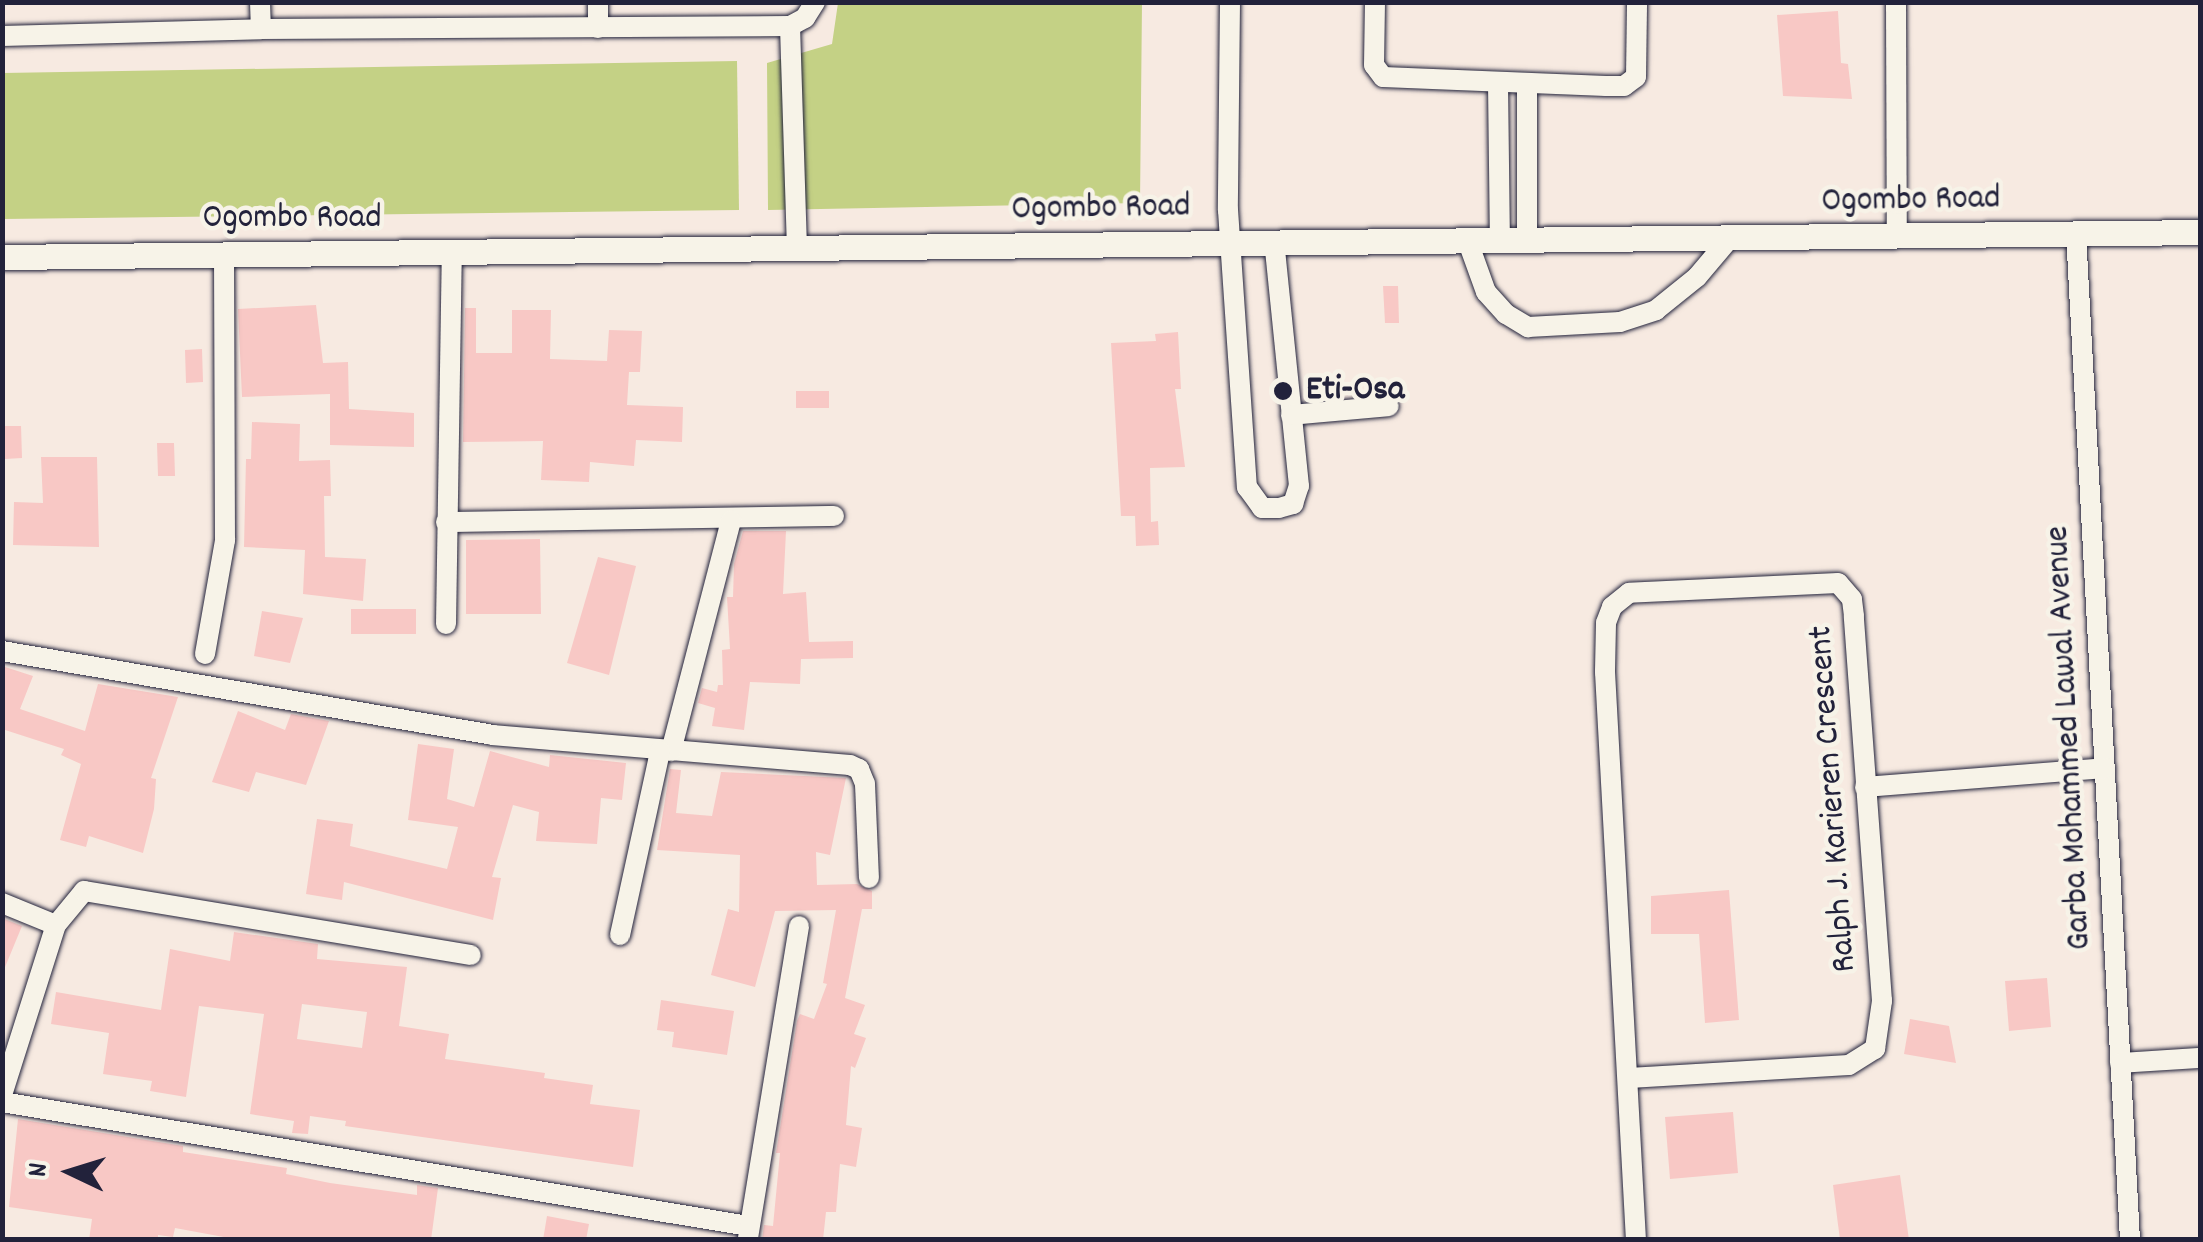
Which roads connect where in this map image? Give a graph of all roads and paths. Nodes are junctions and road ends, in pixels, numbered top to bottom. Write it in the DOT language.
graph roads {
  1 [pos="260,2"];
  2 [pos="598,2"];
  3 [pos="815,2"];
  4 [pos="1230,2"];
  5 [pos="1375,2"];
  6 [pos="1638,2"];
  7 [pos="1896,2"];
  8 [pos="790,26"];
  9 [pos="261,28"];
  10 [pos="598,28"];
  11 [pos="2,36"];
  12 [pos="1498,83"];
  13 [pos="1527,84"];
  14 [pos="2200,232"];
  15 [pos="2076,233"];
  16 [pos="1897,236"];
  17 [pos="1730,238"];
  18 [pos="1230,241"];
  19 [pos="1274,241"];
  20 [pos="1527,241"];
  21 [pos="1468,242"];
  22 [pos="1500,242"];
  23 [pos="797,249"];
  24 [pos="224,254"];
  25 [pos="452,254"];
  26 [pos="2,257"];
  27 [pos="1388,406"];
  28 [pos="1291,415"];
  29 [pos="834,516"];
  30 [pos="731,521"];
  31 [pos="446,522"];
  32 [pos="446,624"];
  33 [pos="2,651"];
  34 [pos="205,654"];
  35 [pos="665,751"];
  36 [pos="2104,768"];
  37 [pos="1865,787"];
  38 [pos="869,878"];
  39 [pos="2,903"];
  40 [pos="56,925"];
  41 [pos="800,926"];
  42 [pos="620,935"];
  43 [pos="471,955"];
  44 [pos="2200,1058"];
  45 [pos="2120,1063"];
  46 [pos="1628,1078"];
  47 [pos="2,1098"];
  48 [pos="748,1233"];
  49 [pos="1636,1240"];
  50 [pos="2130,1240"];
  1 -- 9 [label="street"];
  2 -- 10 [label="street"];
  3 -- 8 [label="street"];
  4 -- 18 [label="street"];
  5 -- 12 [label="street"];
  6 -- 13 [label="street"];
  7 -- 16 [label="street"];
  8 -- 10 [label="street"];
  8 -- 23 [label="street"];
  9 -- 10 [label="street"];
  9 -- 11 [label="street"];
  12 -- 13 [label="street"];
  12 -- 22 [label="street"];
  13 -- 20 [label="street"];
  14 -- 15 [label="main road, Ogombo Road"];
  15 -- 16 [label="main road, Ogombo Road"];
  15 -- 36 [label="street, Garba Mohammed Lawal Avenue"];
  16 -- 17 [label="main road, Ogombo Road"];
  17 -- 20 [label="main road, Ogombo Road"];
  17 -- 21 [label="street"];
  18 -- 19 [label="main road, Ogombo Road"];
  18 -- 23 [label="main road, Ogombo Road"];
  18 -- 28 [label="street"];
  19 -- 21 [label="main road, Ogombo Road"];
  19 -- 28 [label="street"];
  20 -- 22 [label="main road, Ogombo Road"];
  21 -- 22 [label="main road, Ogombo Road"];
  23 -- 25 [label="main road, Ogombo Road"];
  24 -- 25 [label="main road, Ogombo Road"];
  24 -- 26 [label="main road, Ogombo Road"];
  24 -- 34 [label="street"];
  25 -- 31 [label="street"];
  27 -- 28 [label="street"];
  29 -- 30 [label="street"];
  30 -- 31 [label="street"];
  30 -- 35 [label="street"];
  31 -- 32 [label="street"];
  33 -- 35 [label="street"];
  35 -- 38 [label="street"];
  35 -- 42 [label="street"];
  36 -- 37 [label="street"];
  36 -- 45 [label="street, Garba Mohammed Lawal Avenue"];
  37 -- 46 [label="street, Ralph J. Karieren Crescent"];
  37 -- 46 [label="street, Ralph J. Karieren Crescent"];
  39 -- 40 [label="street"];
  40 -- 43 [label="street"];
  40 -- 47 [label="street"];
  41 -- 48 [label="street"];
  44 -- 45 [label="street"];
  45 -- 50 [label="street, Garba Mohammed Lawal Avenue"];
  46 -- 49 [label="street, Ralph J. Karieren Crescent"];
  47 -- 48 [label="street"];
}
